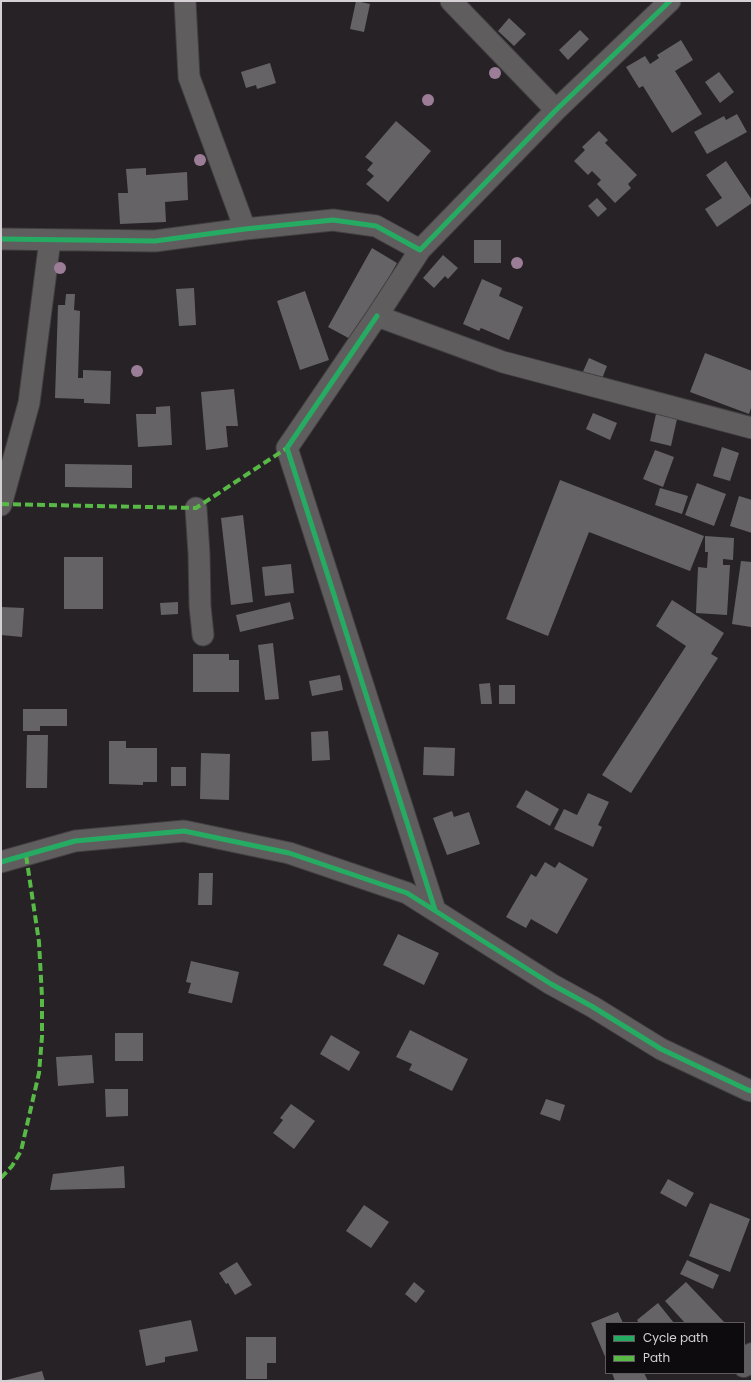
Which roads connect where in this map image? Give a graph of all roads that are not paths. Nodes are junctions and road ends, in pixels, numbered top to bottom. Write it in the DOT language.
graph roads {
  1 [pos="185,1"];
  2 [pos="451,1"];
  3 [pos="670,1"];
  4 [pos="556,110"];
  5 [pos="245,229"];
  6 [pos="1,239"];
  7 [pos="50,240"];
  8 [pos="420,250"];
  9 [pos="377,316"];
  10 [pos="752,428"];
  11 [pos="1,505"];
  12 [pos="196,508"];
  13 [pos="203,635"];
  14 [pos="2,857"];
  15 [pos="434,910"];
  16 [pos="752,1091"];
  17 [pos="752,1354"];
  18 [pos="745,1364"];
  1 -- 5 [label="street"];
  2 -- 4 [label="street"];
  3 -- 4 [label="street"];
  4 -- 8 [label="street"];
  5 -- 7 [label="street"];
  5 -- 8 [label="street"];
  6 -- 7 [label="street"];
  7 -- 11 [label="street"];
  8 -- 9 [label="street"];
  9 -- 10 [label="street"];
  9 -- 15 [label="street"];
  12 -- 13 [label="street"];
  14 -- 15 [label="street"];
  15 -- 16 [label="street"];
  17 -- 18 [label="street"];
}
